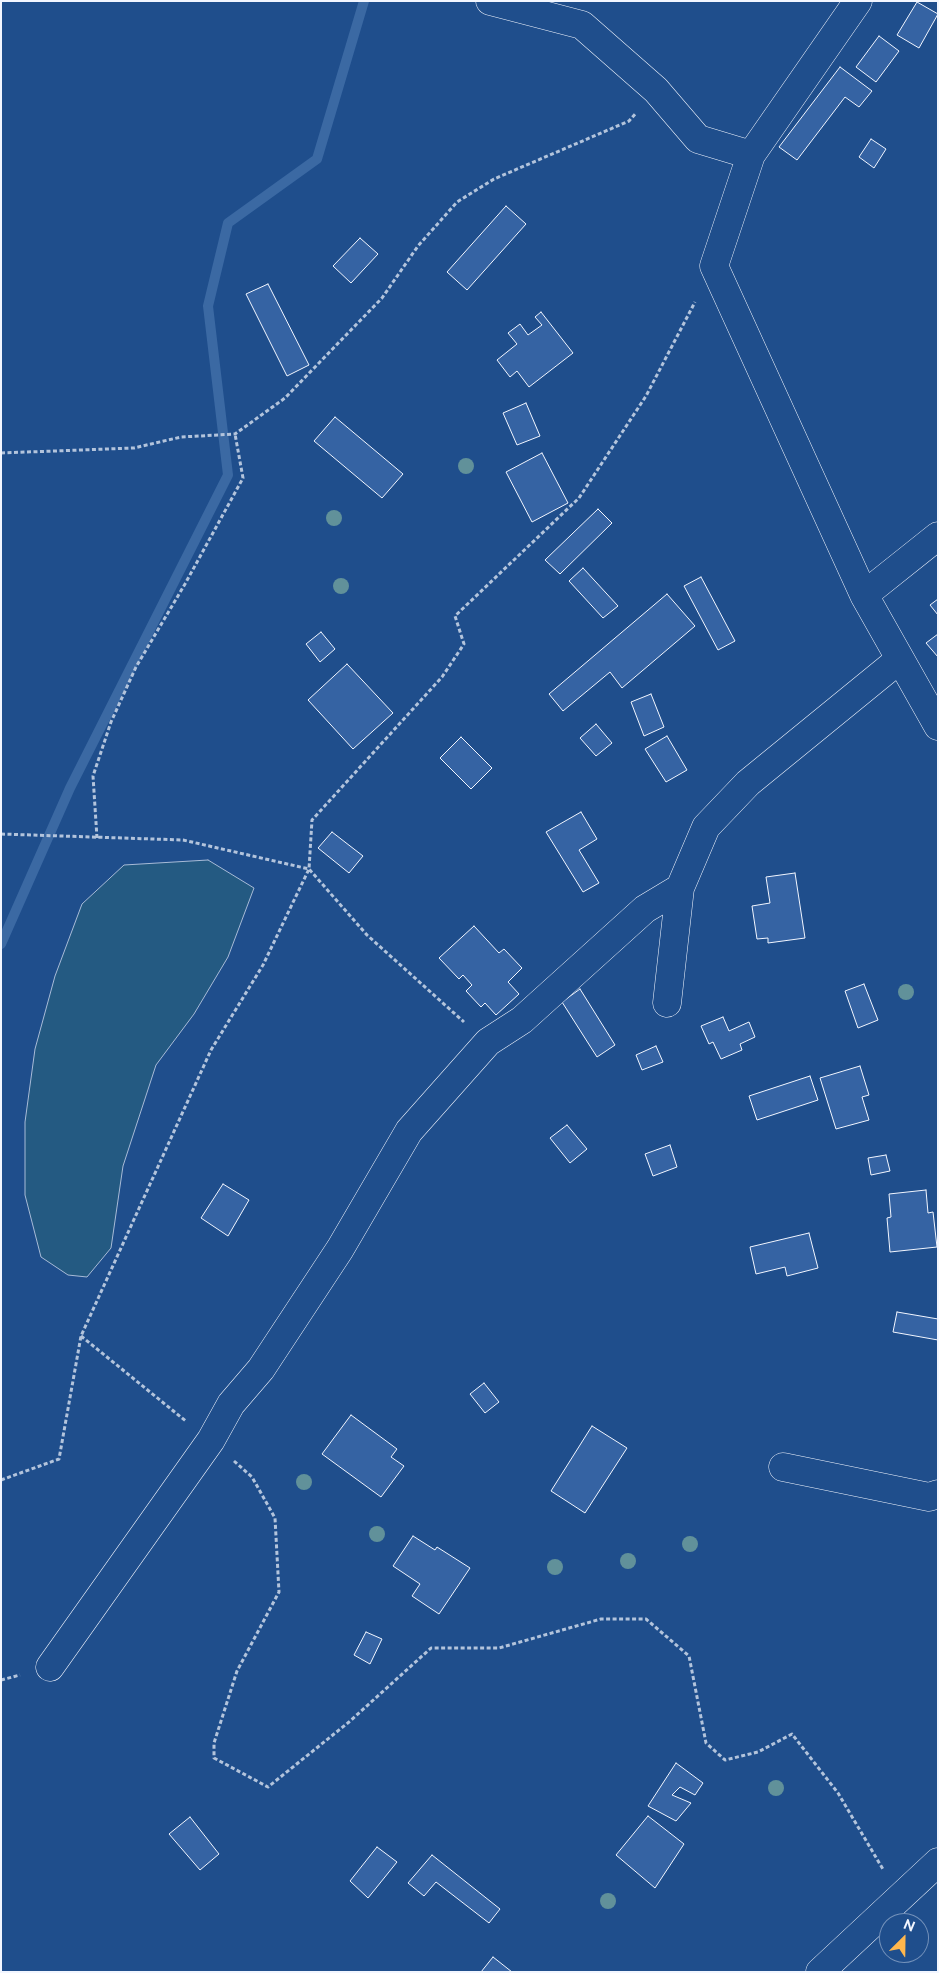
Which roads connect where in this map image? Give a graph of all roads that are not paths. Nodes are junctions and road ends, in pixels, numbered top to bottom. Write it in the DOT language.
graph roads {
  1 [pos="490,1"];
  2 [pos="858,1"];
  3 [pos="751,156"];
  4 [pos="938,536"];
  5 [pos="864,595"];
  6 [pos="900,659"];
  7 [pos="938,726"];
  8 [pos="680,888"];
  9 [pos="667,1003"];
  10 [pos="783,1467"];
  11 [pos="938,1494"];
  12 [pos="50,1667"];
  13 [pos="938,1862"];
  14 [pos="820,1972"];
  1 -- 3 [label="street"];
  2 -- 3 [label="street"];
  3 -- 5 [label="street"];
  4 -- 5 [label="street"];
  5 -- 6 [label="street"];
  6 -- 7 [label="street"];
  6 -- 8 [label="street"];
  8 -- 9 [label="street"];
  8 -- 12 [label="street"];
  10 -- 11 [label="street"];
  13 -- 14 [label="street"];
}
